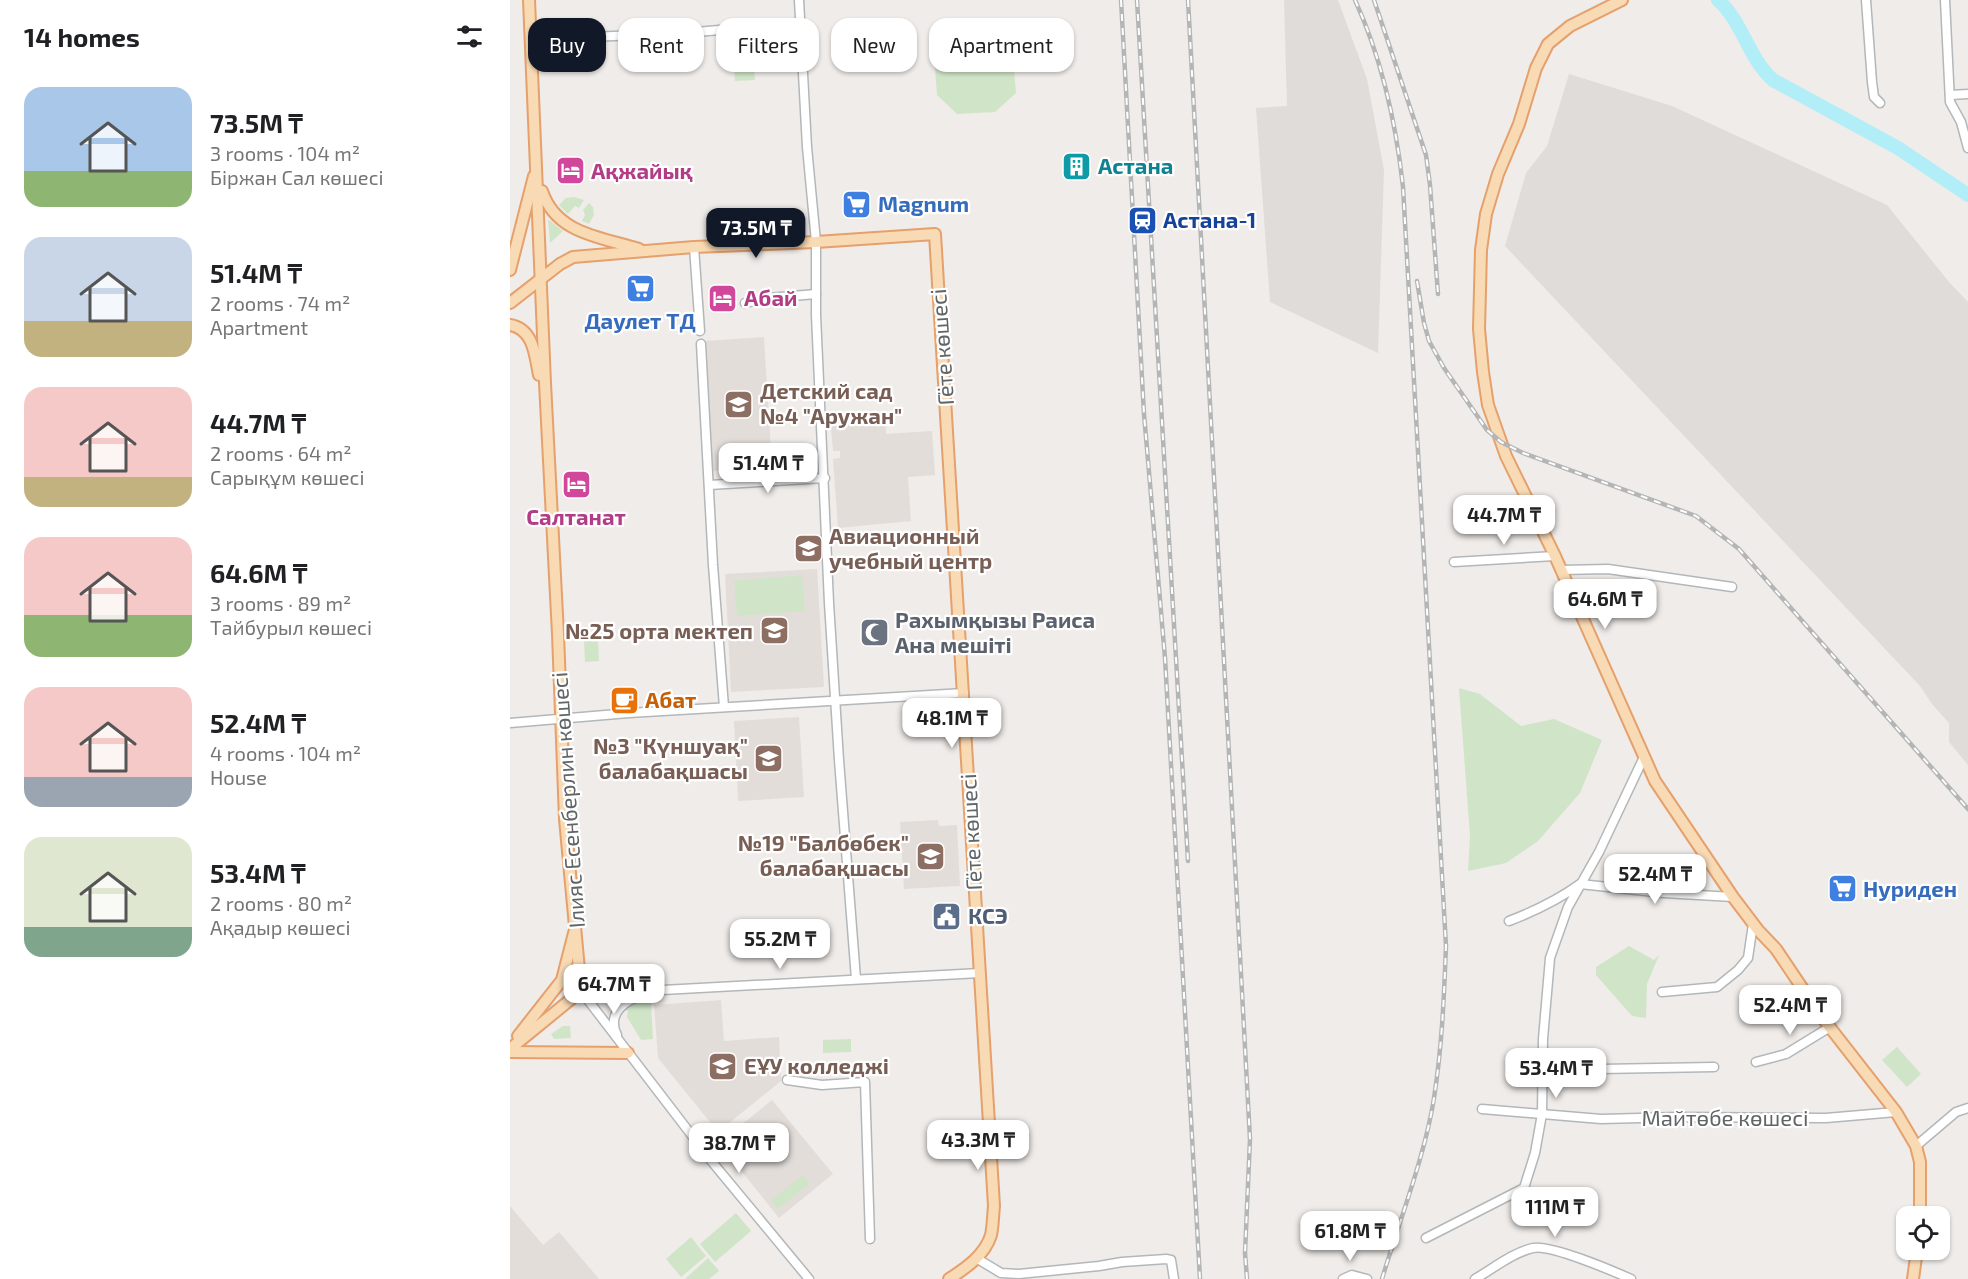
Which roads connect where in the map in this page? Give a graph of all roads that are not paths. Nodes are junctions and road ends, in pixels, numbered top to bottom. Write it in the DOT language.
graph roads {
  1 [pos="530,0"];
  2 [pos="799,0"];
  3 [pos="1622,0"];
  4 [pos="1866,0"];
  5 [pos="1946,0"];
  6 [pos="531,18"];
  7 [pos="800,18"];
  8 [pos="716,30"];
  9 [pos="606,37"];
  10 [pos="533,72"];
  11 [pos="804,72"];
  12 [pos="1968,94"];
  13 [pos="1950,95"];
  14 [pos="1880,103"];
  15 [pos="1968,148"];
  16 [pos="537,164"];
  17 [pos="538,178"];
  18 [pos="515,230"];
  19 [pos="816,242"];
  20 [pos="694,247"];
  21 [pos="645,251"];
  22 [pos="510,270"];
  23 [pos="541,278"];
  24 [pos="816,294"];
  25 [pos="510,303"];
  26 [pos="744,303"];
  27 [pos="510,325"];
  28 [pos="700,331"];
  29 [pos="701,344"];
  30 [pos="546,404"];
  31 [pos="825,478"];
  32 [pos="709,485"];
  33 [pos="1555,556"];
  34 [pos="1454,562"];
  35 [pos="1562,570"];
  36 [pos="1732,587"];
  37 [pos="964,693"];
  38 [pos="835,701"];
  39 [pos="724,707"];
  40 [pos="562,718"];
  41 [pos="510,723"];
  42 [pos="1644,757"];
  43 [pos="1580,884"];
  44 [pos="1733,897"];
  45 [pos="1509,921"];
  46 [pos="576,924"];
  47 [pos="1753,924"];
  48 [pos="980,973"];
  49 [pos="856,979"];
  50 [pos="671,990"];
  51 [pos="581,991"];
  52 [pos="1662,992"];
  53 [pos="1830,1027"];
  54 [pos="510,1049"];
  55 [pos="628,1053"];
  56 [pos="1756,1062"];
  57 [pos="1714,1067"];
  58 [pos="1544,1070"];
  59 [pos="787,1080"];
  60 [pos="1968,1108"];
  61 [pos="1482,1109"];
  62 [pos="1896,1112"];
  63 [pos="1542,1114"];
  64 [pos="1916,1146"];
  65 [pos="1920,1206"];
  66 [pos="1426,1238"];
  67 [pos="870,1239"];
  68 [pos="976,1258"];
  69 [pos="1915,1260"];
  70 [pos="1482,1278"];
  71 [pos="809,1279"];
  72 [pos="950,1279"];
  73 [pos="1174,1279"];
  74 [pos="1343,1279"];
  75 [pos="1367,1279"];
  76 [pos="1631,1279"];
  77 [pos="1912,1279"];
  1 -- 6 [label="main road"];
  2 -- 7 [label="street"];
  3 -- 33 [label="main road"];
  4 -- 14 [label="street"];
  5 -- 13 [label="street"];
  8 -- 9 [label="street"];
  10 -- 16 [label="main road"];
  11 -- 19 [label="street"];
  12 -- 13 [label="street"];
  13 -- 15 [label="street"];
  16 -- 17 [label="main road"];
  16 -- 18 [label="main road"];
  17 -- 21 [label="main road"];
  17 -- 23 [label="main road, Ілияс Есенберлин көшесі"];
  18 -- 22 [label="main road"];
  19 -- 20 [label="main road"];
  19 -- 24 [label="street"];
  19 -- 37 [label="main road, Гёте көшесі"];
  20 -- 21 [label="main road"];
  20 -- 28 [label="street"];
  21 -- 23 [label="main road"];
  23 -- 25 [label="main road"];
  23 -- 30 [label="main road, Ілияс Есенберлин көшесі"];
  24 -- 26 [label="street"];
  24 -- 31 [label="street"];
  27 -- 30 [label="main road"];
  29 -- 32 [label="street"];
  30 -- 40 [label="main road, Ілияс Есенберлин көшесі"];
  31 -- 32 [label="street"];
  31 -- 38 [label="street"];
  32 -- 39 [label="street"];
  33 -- 34 [label="street"];
  33 -- 35 [label="main road"];
  35 -- 36 [label="street"];
  35 -- 42 [label="main road"];
  37 -- 38 [label="street"];
  37 -- 48 [label="main road, Гёте көшесі"];
  38 -- 39 [label="street"];
  38 -- 49 [label="street"];
  39 -- 40 [label="street"];
  40 -- 41 [label="street"];
  40 -- 46 [label="main road, Ілияс Есенберлин көшесі"];
  42 -- 43 [label="street"];
  42 -- 44 [label="main road"];
  43 -- 44 [label="street"];
  43 -- 45 [label="street"];
  43 -- 58 [label="street"];
  44 -- 47 [label="main road"];
  46 -- 51 [label="main road, Ілияс Есенберлин көшесі"];
  46 -- 54 [label="main road"];
  47 -- 52 [label="street"];
  47 -- 53 [label="main road"];
  48 -- 49 [label="street"];
  48 -- 68 [label="main road, Гёте көшесі"];
  49 -- 50 [label="street"];
  50 -- 51 [label="street"];
  50 -- 55 [label="street"];
  51 -- 54 [label="main road"];
  51 -- 55 [label="street"];
  53 -- 56 [label="street"];
  53 -- 62 [label="main road"];
  54 -- 55 [label="main road"];
  55 -- 71 [label="street"];
  57 -- 58 [label="street"];
  58 -- 63 [label="street"];
  59 -- 67 [label="street"];
  60 -- 64 [label="street"];
  61 -- 63 [label="street, Майтөбе көшесі"];
  62 -- 63 [label="street, Майтөбе көшесі"];
  62 -- 64 [label="main road"];
  63 -- 66 [label="street"];
  64 -- 65 [label="main road"];
  68 -- 72 [label="main road, Гёте көшесі"];
  68 -- 73 [label="street"];
  69 -- 77 [label="main road"];
  70 -- 76 [label="street"];
  74 -- 75 [label="street"];
}
